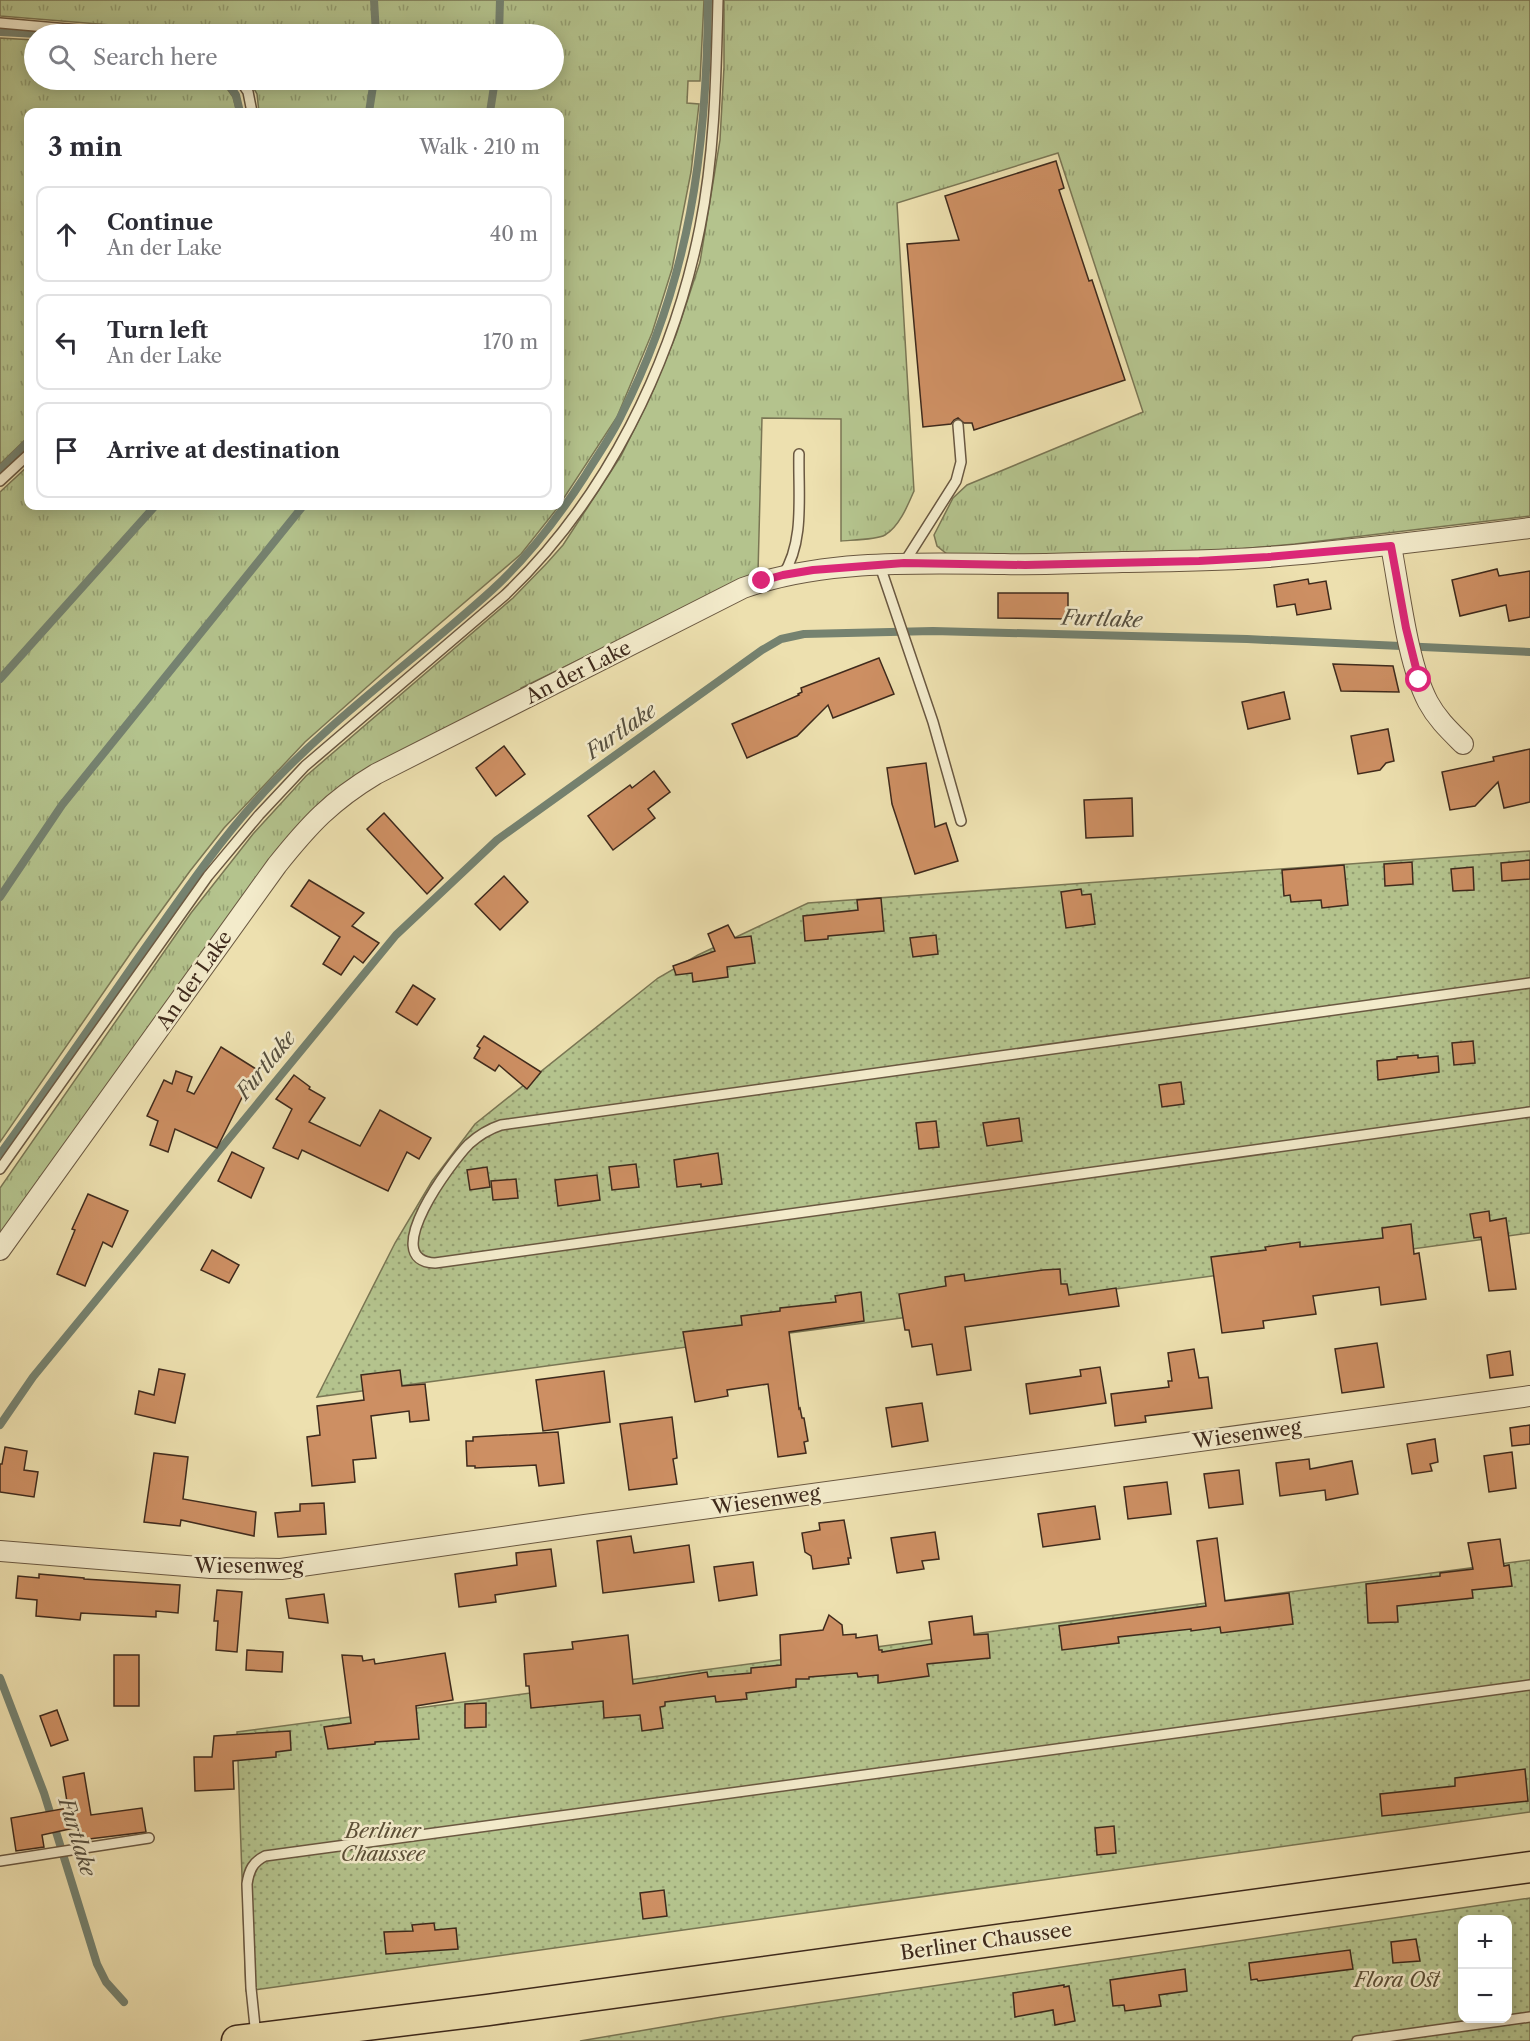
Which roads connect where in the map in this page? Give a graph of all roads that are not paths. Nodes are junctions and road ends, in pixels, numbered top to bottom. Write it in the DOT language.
graph roads {
  1 [pos="718,0"];
  2 [pos="0,23"];
  3 [pos="24,25"];
  4 [pos="247,90"];
  5 [pos="251,108"];
  6 [pos="958,425"];
  7 [pos="799,454"];
  8 [pos="24,459"];
  9 [pos="0,481"];
  10 [pos="1530,528"];
  11 [pos="1391,546"];
  12 [pos="904,563"];
  13 [pos="880,566"];
  14 [pos="783,575"];
  15 [pos="1463,744"];
  16 [pos="961,821"];
  17 [pos="1530,983"];
  18 [pos="1530,1112"];
  19 [pos="0,1169"];
  20 [pos="0,1250"];
  21 [pos="1530,1396"];
  22 [pos="0,1551"];
  23 [pos="1530,1685"];
  24 [pos="149,1838"];
  25 [pos="0,1862"];
  26 [pos="1530,1867"];
  27 [pos="442,2016"];
  28 [pos="1530,2017"];
  29 [pos="250,2040"];
  30 [pos="377,2041"];
  31 [pos="1358,2041"];
  1 -- 19 [label="lane"];
  2 -- 3 [label="lane"];
  4 -- 5 [label="lane"];
  6 -- 12 [label="lane"];
  7 -- 14 [label="lane"];
  8 -- 9 [label="lane"];
  10 -- 11 [label="street, An der Lake"];
  11 -- 12 [label="street, An der Lake"];
  11 -- 15 [label="street"];
  12 -- 13 [label="street, An der Lake"];
  13 -- 14 [label="street, An der Lake"];
  13 -- 16 [label="lane"];
  14 -- 20 [label="street, An der Lake"];
  17 -- 18 [label="lane"];
  21 -- 22 [label="street, Wiesenweg"];
  23 -- 29 [label="lane"];
  24 -- 25 [label="lane"];
  26 -- 27 [label="main road, Berliner Chaussee"];
  27 -- 29 [label="main road, Berliner Chaussee"];
  27 -- 30 [label="main road, Berliner Chaussee"];
  28 -- 31 [label="lane"];
}
